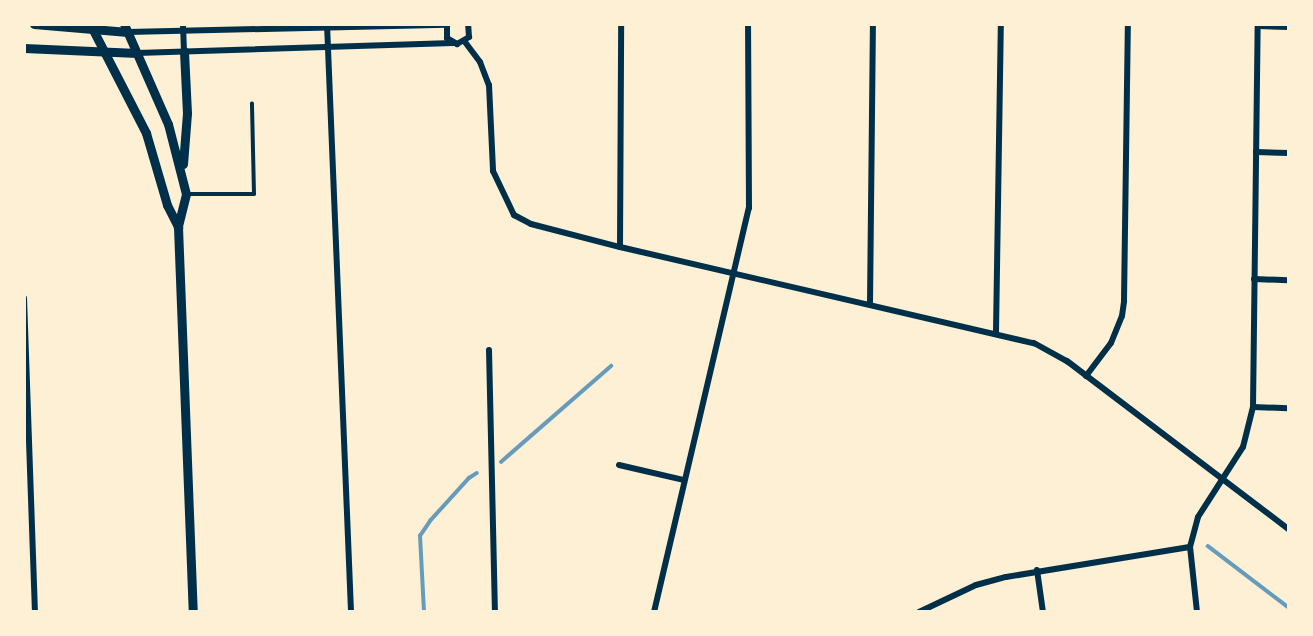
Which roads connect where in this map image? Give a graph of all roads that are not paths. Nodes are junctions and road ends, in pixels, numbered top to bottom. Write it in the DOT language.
graph roads {
  1 [pos="447,24"];
  2 [pos="468,24"];
  3 [pos="621,24"];
  4 [pos="748,24"];
  5 [pos="873,24"];
  6 [pos="1001,24"];
  7 [pos="1128,24"];
  8 [pos="41,25"];
  9 [pos="1258,25"];
  10 [pos="327,26"];
  11 [pos="183,27"];
  12 [pos="1289,27"];
  13 [pos="92,28"];
  14 [pos="126,28"];
  15 [pos="464,42"];
  16 [pos="453,43"];
  17 [pos="328,45"];
  18 [pos="24,48"];
  19 [pos="184,51"];
  20 [pos="106,53"];
  21 [pos="137,53"];
  22 [pos="251,104"];
  23 [pos="1255,152"];
  24 [pos="1289,153"];
  25 [pos="183,173"];
  26 [pos="186,194"];
  27 [pos="178,228"];
  28 [pos="620,247"];
  29 [pos="732,274"];
  30 [pos="1254,279"];
  31 [pos="1289,280"];
  32 [pos="24,298"];
  33 [pos="870,304"];
  34 [pos="996,332"];
  35 [pos="489,350"];
  36 [pos="1086,376"];
  37 [pos="1253,407"];
  38 [pos="1289,408"];
  39 [pos="618,465"];
  40 [pos="1222,478"];
  41 [pos="684,480"];
  42 [pos="1289,528"];
  43 [pos="1190,547"];
  44 [pos="1037,570"];
  45 [pos="35,611"];
  46 [pos="193,611"];
  47 [pos="351,611"];
  48 [pos="495,611"];
  49 [pos="654,611"];
  50 [pos="919,611"];
  51 [pos="1043,611"];
  52 [pos="1197,611"];
  1 -- 10 [label="street"];
  1 -- 16 [label="street"];
  2 -- 15 [label="street"];
  3 -- 28 [label="street"];
  4 -- 29 [label="street"];
  5 -- 33 [label="street"];
  6 -- 34 [label="street"];
  7 -- 36 [label="street"];
  8 -- 13 [label="main road"];
  9 -- 12 [label="street"];
  9 -- 23 [label="street"];
  10 -- 11 [label="street"];
  10 -- 17 [label="street"];
  11 -- 14 [label="street"];
  11 -- 19 [label="street"];
  13 -- 14 [label="main road"];
  13 -- 20 [label="main road"];
  14 -- 21 [label="main road"];
  15 -- 16 [label="street"];
  15 -- 28 [label="street"];
  16 -- 17 [label="street"];
  17 -- 19 [label="street"];
  17 -- 47 [label="street"];
  18 -- 20 [label="main road"];
  19 -- 21 [label="street"];
  19 -- 25 [label="main road"];
  20 -- 21 [label="main road"];
  20 -- 27 [label="main road"];
  21 -- 25 [label="main road"];
  22 -- 26 [label="lane"];
  23 -- 24 [label="street"];
  23 -- 30 [label="street"];
  25 -- 26 [label="main road"];
  26 -- 27 [label="main road"];
  27 -- 46 [label="main road"];
  28 -- 29 [label="street"];
  29 -- 33 [label="street"];
  29 -- 41 [label="street"];
  30 -- 31 [label="street"];
  30 -- 37 [label="street"];
  32 -- 45 [label="street"];
  33 -- 34 [label="street"];
  34 -- 36 [label="street"];
  35 -- 48 [label="street"];
  36 -- 40 [label="street"];
  37 -- 38 [label="street"];
  37 -- 40 [label="street"];
  39 -- 41 [label="street"];
  40 -- 42 [label="street"];
  40 -- 43 [label="street"];
  41 -- 49 [label="street"];
  43 -- 44 [label="street"];
  43 -- 52 [label="street"];
  44 -- 50 [label="street"];
  44 -- 51 [label="street"];
}
